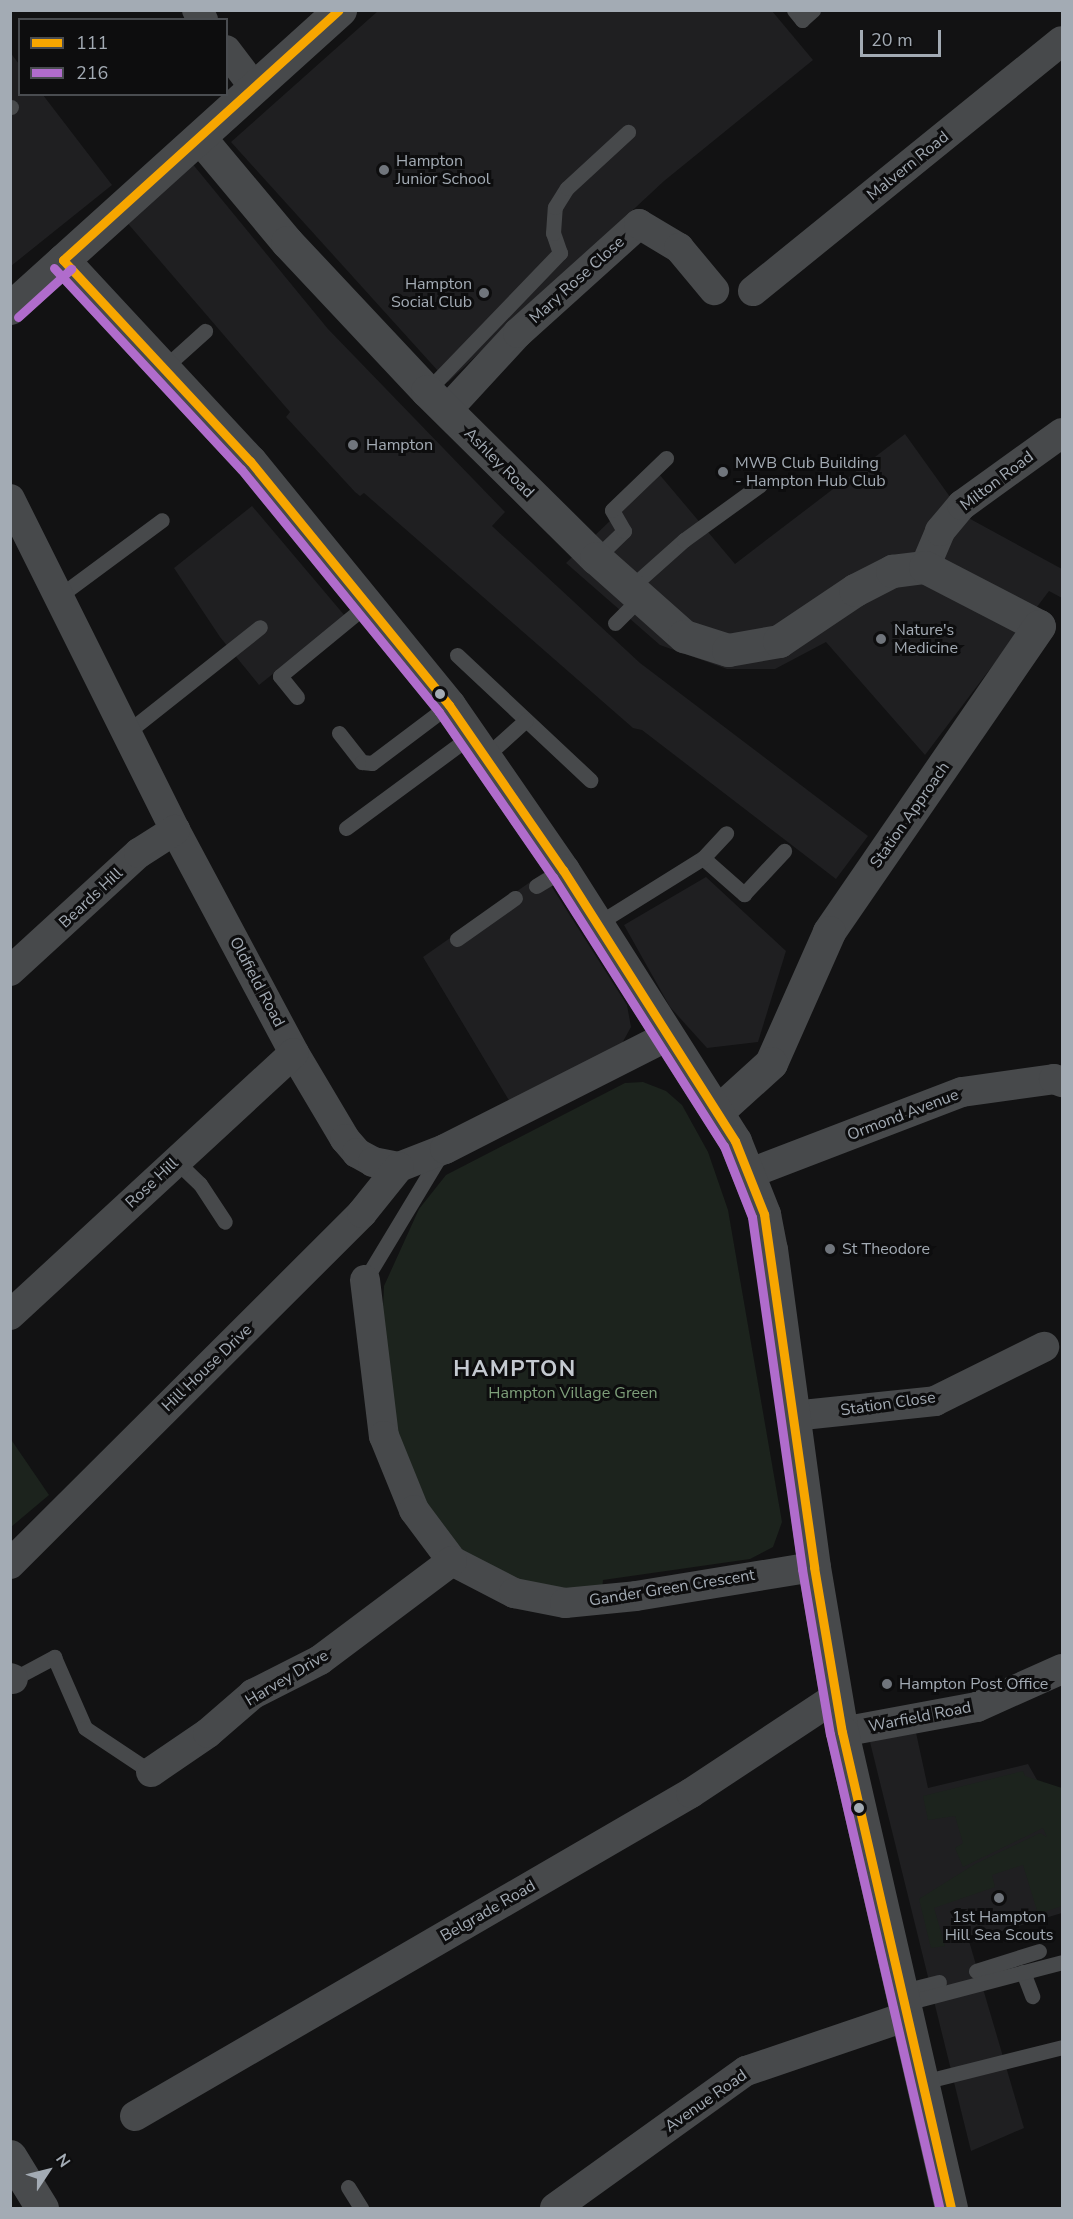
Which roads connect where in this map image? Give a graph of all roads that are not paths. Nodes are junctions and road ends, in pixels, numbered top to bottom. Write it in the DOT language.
graph roads {
  1 [pos="340,10"];
  2 [pos="794,10"];
  3 [pos="813,10"];
  4 [pos="1062,40"];
  5 [pos="228,53"];
  6 [pos="254,87"];
  7 [pos="628,132"];
  8 [pos="200,138"];
  9 [pos="63,260"];
  10 [pos="714,290"];
  11 [pos="753,291"];
  12 [pos="10,308"];
  13 [pos="205,331"];
  14 [pos="165,367"];
  15 [pos="437,401"];
  16 [pos="1062,433"];
  17 [pos="666,458"];
  18 [pos="760,485"];
  19 [pos="10,499"];
  20 [pos="162,520"];
  21 [pos="596,558"];
  22 [pos="925,567"];
  23 [pos="634,593"];
  24 [pos="58,597"];
  25 [pos="369,603"];
  26 [pos="615,623"];
  27 [pos="260,627"];
  28 [pos="1051,632"];
  29 [pos="457,655"];
  30 [pos="297,697"];
  31 [pos="449,705"];
  32 [pos="526,720"];
  33 [pos="339,733"];
  34 [pos="125,734"];
  35 [pos="480,745"];
  36 [pos="590,780"];
  37 [pos="346,828"];
  38 [pos="175,830"];
  39 [pos="726,833"];
  40 [pos="784,851"];
  41 [pos="703,858"];
  42 [pos="515,898"];
  43 [pos="597,924"];
  44 [pos="457,939"];
  45 [pos="10,971"];
  46 [pos="668,1036"];
  47 [pos="294,1053"];
  48 [pos="1062,1082"];
  49 [pos="718,1111"];
  50 [pos="444,1149"];
  51 [pos="176,1161"];
  52 [pos="399,1167"];
  53 [pos="748,1174"];
  54 [pos="225,1222"];
  55 [pos="365,1280"];
  56 [pos="10,1315"];
  57 [pos="1044,1347"];
  58 [pos="793,1416"];
  59 [pos="452,1560"];
  60 [pos="10,1564"];
  61 [pos="814,1567"];
  62 [pos="1062,1670"];
  63 [pos="12,1678"];
  64 [pos="836,1697"];
  65 [pos="842,1732"];
  66 [pos="151,1772"];
  67 [pos="1039,1951"];
  68 [pos="1062,1962"];
  69 [pos="976,1971"];
  70 [pos="1023,1972"];
  71 [pos="939,1982"];
  72 [pos="1032,1996"];
  73 [pos="906,2004"];
  74 [pos="1062,2047"];
  75 [pos="923,2082"];
  76 [pos="135,2116"];
  77 [pos="10,2156"];
  78 [pos="348,2187"];
  79 [pos="42,2208"];
  80 [pos="361,2208"];
  81 [pos="555,2208"];
  82 [pos="951,2208"];
  1 -- 6 [label="street"];
  2 -- 3 [label="lane"];
  4 -- 11 [label="street, Malvern Road"];
  5 -- 6 [label="street"];
  6 -- 8 [label="street"];
  7 -- 15 [label="lane"];
  8 -- 9 [label="street"];
  8 -- 15 [label="street, Ashley Road"];
  9 -- 12 [label="street"];
  9 -- 14 [label="street"];
  10 -- 15 [label="street, Mary Rose Close"];
  13 -- 14 [label="lane"];
  14 -- 25 [label="street"];
  15 -- 21 [label="street, Ashley Road"];
  16 -- 22 [label="street, Milton Road"];
  17 -- 21 [label="lane"];
  18 -- 23 [label="lane"];
  19 -- 24 [label="street, Oldfield Road"];
  20 -- 24 [label="lane"];
  21 -- 23 [label="street, Ashley Road"];
  22 -- 23 [label="street, Ashley Road"];
  22 -- 28 [label="street, Station Approach"];
  23 -- 26 [label="lane"];
  24 -- 34 [label="street, Oldfield Road"];
  25 -- 30 [label="lane"];
  25 -- 31 [label="street"];
  27 -- 34 [label="lane"];
  28 -- 49 [label="street, Station Approach"];
  29 -- 32 [label="lane"];
  31 -- 33 [label="lane"];
  31 -- 35 [label="street"];
  32 -- 35 [label="lane"];
  32 -- 36 [label="lane"];
  34 -- 38 [label="street, Oldfield Road"];
  35 -- 37 [label="lane"];
  35 -- 43 [label="street"];
  38 -- 45 [label="street, Beards Hill"];
  38 -- 47 [label="street, Oldfield Road"];
  39 -- 41 [label="lane"];
  40 -- 41 [label="lane"];
  41 -- 43 [label="lane"];
  42 -- 44 [label="lane"];
  43 -- 46 [label="street"];
  46 -- 49 [label="street"];
  46 -- 50 [label="street"];
  47 -- 51 [label="street, Rose Hill"];
  47 -- 52 [label="street, Oldfield Road"];
  48 -- 53 [label="street, Ormond Avenue"];
  49 -- 53 [label="street"];
  50 -- 52 [label="street"];
  50 -- 55 [label="lane, Gander Green Crescent"];
  51 -- 54 [label="lane"];
  51 -- 56 [label="street, Rose Hill"];
  52 -- 60 [label="street, Hill House Drive"];
  53 -- 58 [label="street"];
  55 -- 59 [label="street, Gander Green Crescent"];
  57 -- 58 [label="street, Station Close"];
  58 -- 61 [label="street"];
  59 -- 61 [label="street, Gander Green Crescent"];
  59 -- 66 [label="street, Harvey Drive"];
  61 -- 64 [label="street"];
  62 -- 65 [label="street, Warfield Road"];
  63 -- 66 [label="lane"];
  64 -- 65 [label="street"];
  64 -- 76 [label="street, Belgrade Road"];
  65 -- 73 [label="street"];
  67 -- 69 [label="lane"];
  68 -- 70 [label="lane"];
  70 -- 72 [label="lane"];
  70 -- 73 [label="lane"];
  71 -- 73 [label="lane"];
  73 -- 75 [label="street"];
  73 -- 81 [label="street, Avenue Road"];
  74 -- 75 [label="lane"];
  75 -- 82 [label="street"];
  77 -- 79 [label="highway"];
  78 -- 80 [label="lane"];
}
